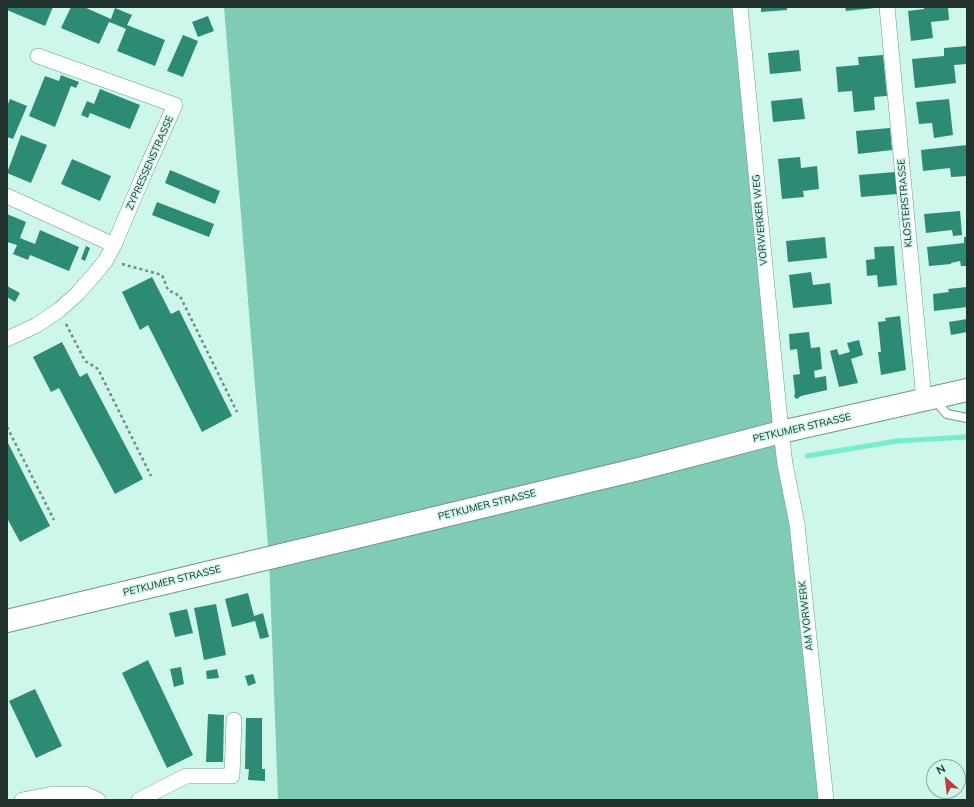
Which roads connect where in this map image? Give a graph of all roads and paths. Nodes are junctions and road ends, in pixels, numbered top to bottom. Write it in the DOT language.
graph roads {
  1 [pos="740,7"];
  2 [pos="887,7"];
  3 [pos="38,56"];
  4 [pos="7,196"];
  5 [pos="114,245"];
  6 [pos="106,260"];
  7 [pos="59,310"];
  8 [pos="7,339"];
  9 [pos="967,390"];
  10 [pos="931,398"];
  11 [pos="237,412"];
  12 [pos="967,418"];
  13 [pos="7,426"];
  14 [pos="781,432"];
  15 [pos="151,476"];
  16 [pos="54,520"];
  17 [pos="7,621"];
  18 [pos="234,720"];
  19 [pos="22,800"];
  20 [pos="98,800"];
  21 [pos="139,800"];
  22 [pos="826,800"];
  1 -- 14 [label="street, VORWERKER WEG"];
  2 -- 10 [label="street, KLOSTERSTRASSE"];
  3 -- 5 [label="street, ZYPRESSENSTRASSE"];
  4 -- 5 [label="street"];
  5 -- 6 [label="street, ZYPRESSENSTRASSE"];
  6 -- 7 [label="street, ZYPRESSENSTRASSE"];
  6 -- 11 [label="path"];
  7 -- 8 [label="street, ZYPRESSENSTRASSE"];
  7 -- 15 [label="path"];
  9 -- 10 [label="main road, PETKUMER STRASSE"];
  10 -- 12 [label="lane"];
  10 -- 14 [label="main road, PETKUMER STRASSE"];
  13 -- 16 [label="path"];
  14 -- 17 [label="main road, PETKUMER STRASSE"];
  14 -- 22 [label="street, AM VORWERK"];
  18 -- 21 [label="street"];
  19 -- 20 [label="street"];
}
